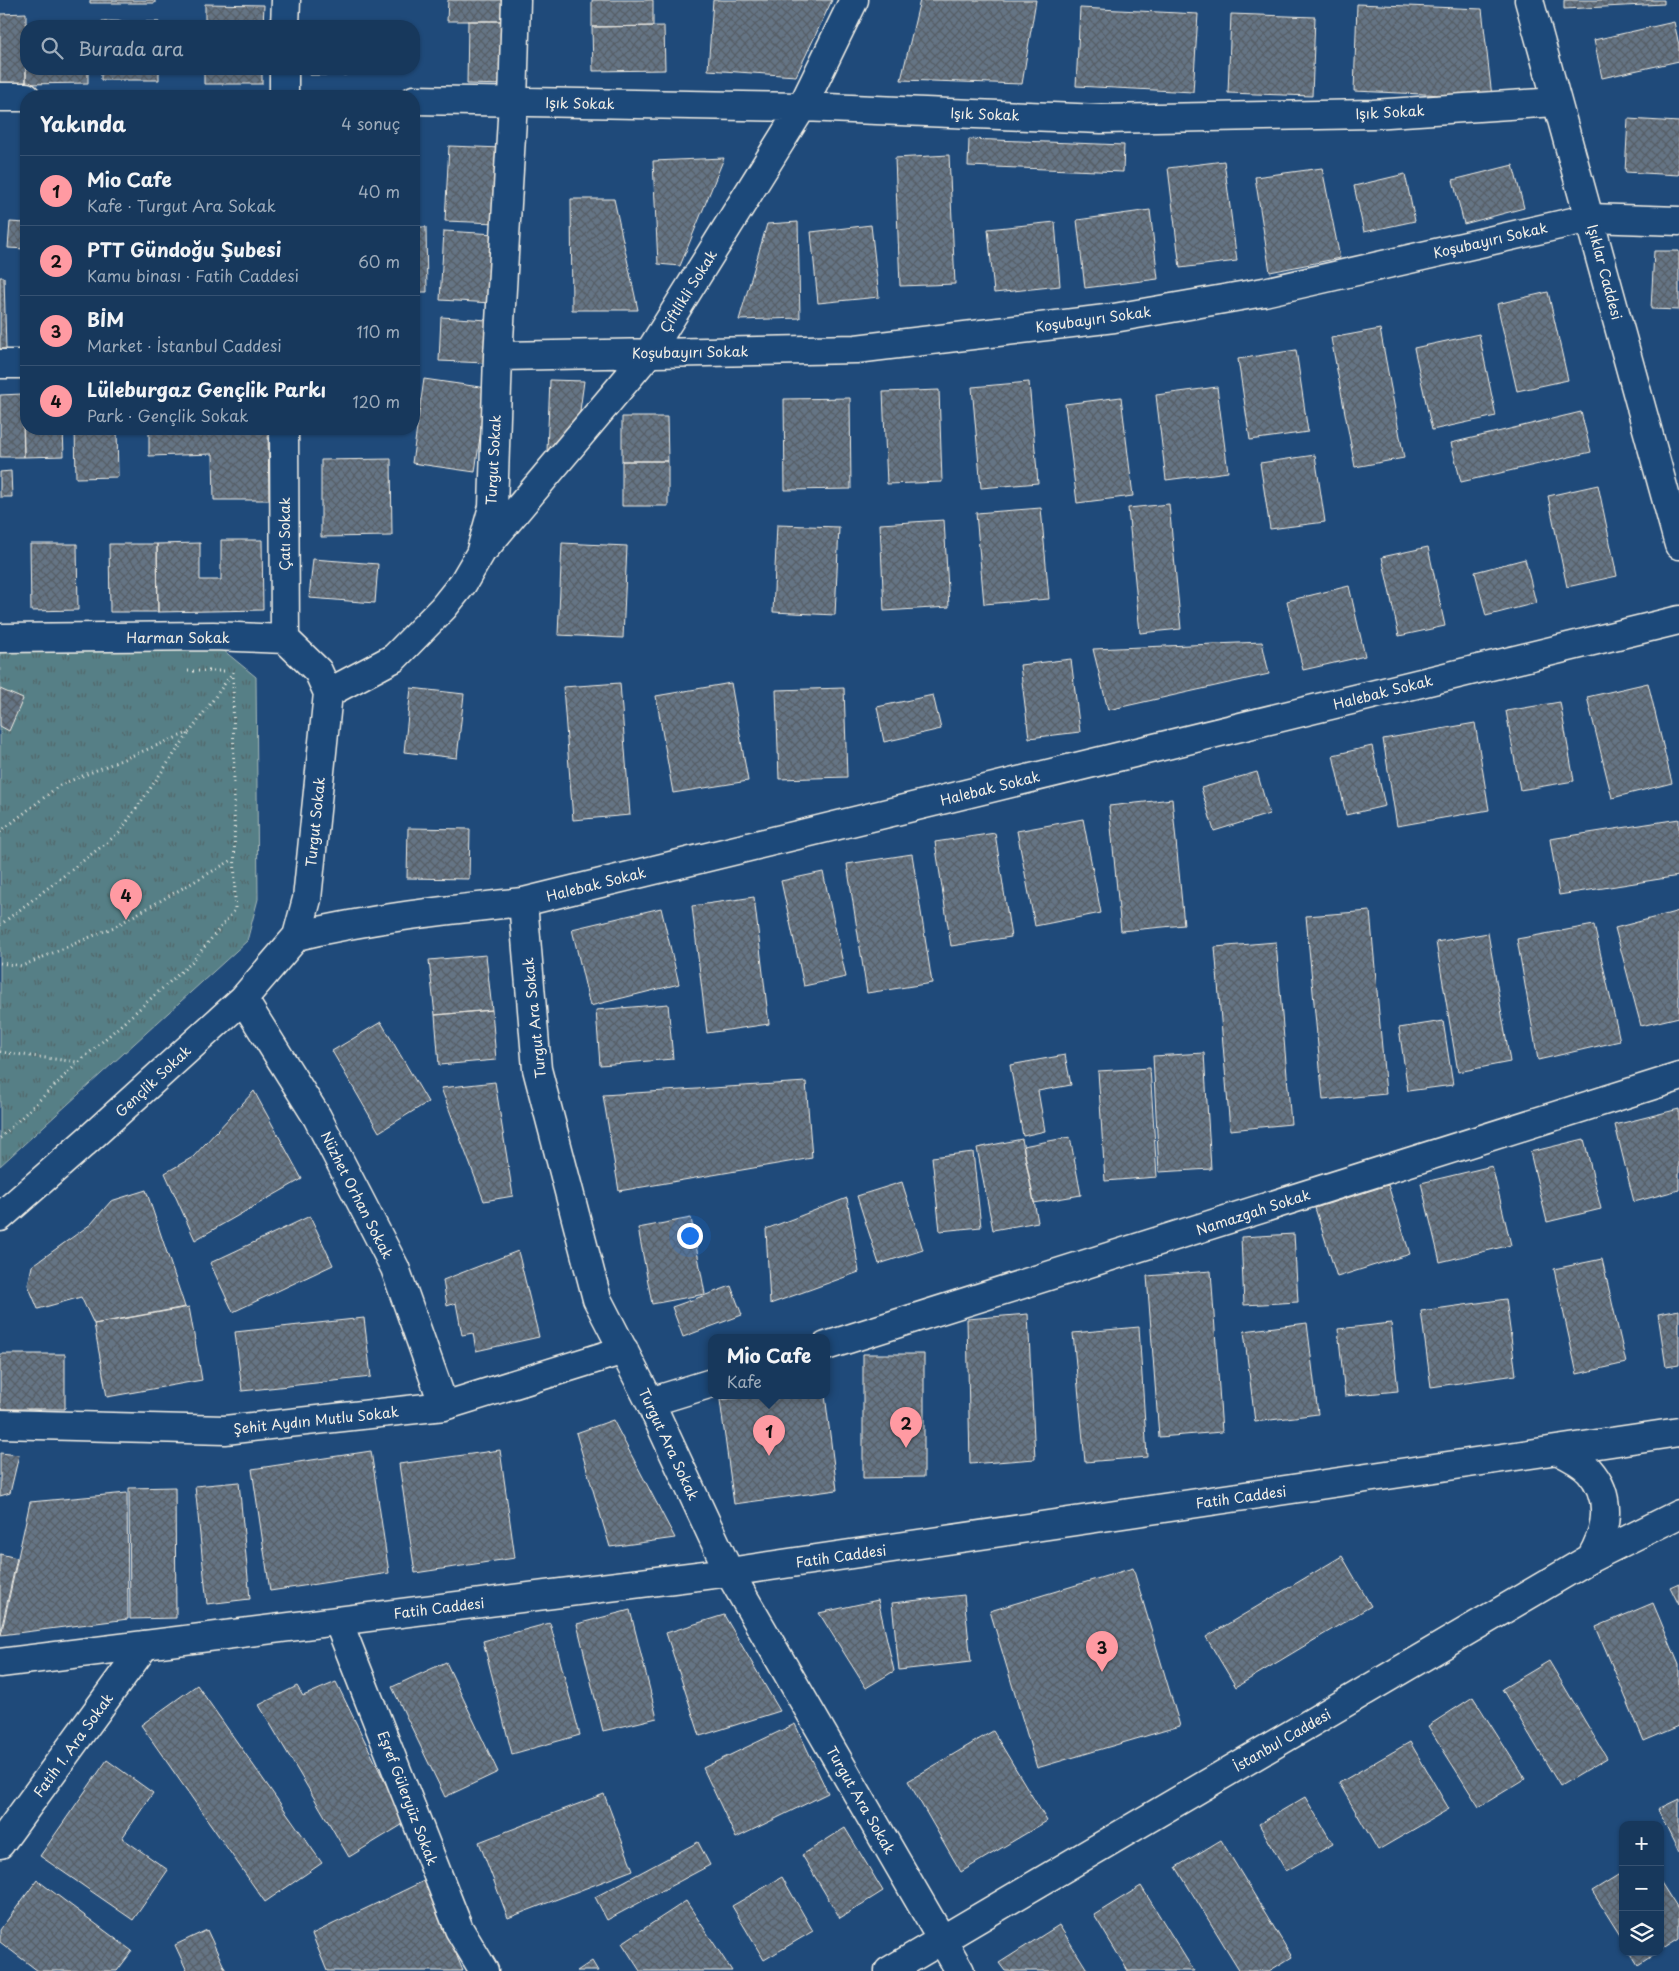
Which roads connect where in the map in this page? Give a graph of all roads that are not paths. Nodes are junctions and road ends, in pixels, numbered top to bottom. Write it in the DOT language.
graph roads {
  1 [pos="286,0"];
  2 [pos="516,0"];
  3 [pos="854,0"];
  4 [pos="1529,0"];
  5 [pos="285,20"];
  6 [pos="284,75"];
  7 [pos="284,90"];
  8 [pos="0,97"];
  9 [pos="20,97"];
  10 [pos="420,100"];
  11 [pos="513,102"];
  12 [pos="1556,102"];
  13 [pos="802,107"];
  14 [pos="1590,218"];
  15 [pos="1679,221"];
  16 [pos="649,353"];
  17 [pos="498,356"];
  18 [pos="0,364"];
  19 [pos="20,364"];
  20 [pos="284,435"];
  21 [pos="1679,545"];
  22 [pos="480,554"];
  23 [pos="1679,620"];
  24 [pos="0,638"];
  25 [pos="285,639"];
  26 [pos="328,693"];
  27 [pos="523,902"];
  28 [pos="297,936"];
  29 [pos="243,998"];
  30 [pos="1679,1077"];
  31 [pos="0,1217"];
  32 [pos="830,1345"];
  33 [pos="624,1350"];
  34 [pos="708,1384"];
  35 [pos="650,1402"];
  36 [pos="444,1406"];
  37 [pos="0,1424"];
  38 [pos="1679,1432"];
  39 [pos="1559,1451"];
  40 [pos="1679,1514"];
  41 [pos="1591,1558"];
  42 [pos="729,1572"];
  43 [pos="338,1621"];
  44 [pos="145,1645"];
  45 [pos="0,1663"];
  46 [pos="0,1844"];
  47 [pos="941,1940"];
  48 [pos="484,1971"];
  49 [pos="889,1971"];
  50 [pos="960,1971"];
  1 -- 5 [label="street"];
  2 -- 11 [label="street, Turgut Sokak"];
  3 -- 13 [label="street, Çiftlikli Sokak"];
  4 -- 12 [label="street, Işıklar Caddesi"];
  6 -- 7 [label="street"];
  8 -- 9 [label="street"];
  10 -- 11 [label="street, Işık Sokak"];
  11 -- 13 [label="street, Işık Sokak"];
  11 -- 17 [label="street, Turgut Sokak"];
  12 -- 13 [label="street, Işık Sokak"];
  12 -- 14 [label="street, Işıklar Caddesi"];
  13 -- 16 [label="street, Çiftlikli Sokak"];
  14 -- 15 [label="street, Koşubayırı Sokak"];
  14 -- 16 [label="street, Koşubayırı Sokak"];
  14 -- 21 [label="street, Işıklar Caddesi"];
  16 -- 17 [label="street, Koşubayırı Sokak"];
  16 -- 22 [label="street, Çiftlikli Sokak"];
  17 -- 22 [label="street, Turgut Sokak"];
  18 -- 19 [label="street"];
  20 -- 25 [label="street, Çatı Sokak"];
  22 -- 26 [label="street, Turgut Sokak"];
  23 -- 27 [label="street, Halebak Sokak"];
  24 -- 25 [label="street, Harman Sokak"];
  25 -- 26 [label="street"];
  26 -- 28 [label="street, Turgut Sokak"];
  27 -- 28 [label="street, Halebak Sokak"];
  27 -- 33 [label="street, Turgut Ara Sokak"];
  28 -- 29 [label="street, Gençlik Sokak"];
  29 -- 31 [label="street, Gençlik Sokak"];
  29 -- 36 [label="street, Nüzhet Orhan Sokak"];
  30 -- 32 [label="street, Namazgah Sokak"];
  33 -- 35 [label="street, Turgut Ara Sokak"];
  33 -- 36 [label="street, Şehit Aydın Mutlu Sokak"];
  34 -- 35 [label="street"];
  35 -- 42 [label="street, Turgut Ara Sokak"];
  36 -- 37 [label="street, Şehit Aydın Mutlu Sokak"];
  38 -- 39 [label="street, Fatih Caddesi"];
  39 -- 41 [label="street"];
  39 -- 42 [label="street, Fatih Caddesi"];
  40 -- 41 [label="street, İstanbul Caddesi"];
  41 -- 47 [label="street, İstanbul Caddesi"];
  42 -- 43 [label="street, Fatih Caddesi"];
  42 -- 47 [label="street, Turgut Ara Sokak"];
  43 -- 44 [label="street, Fatih Caddesi"];
  43 -- 48 [label="street, Eşref Güleryüz Sokak"];
  44 -- 45 [label="street, Fatih Caddesi"];
  44 -- 46 [label="street, Fatih 1. Ara Sokak"];
  47 -- 49 [label="street, İstanbul Caddesi"];
  47 -- 50 [label="street, Turgut Ara Sokak"];
}
